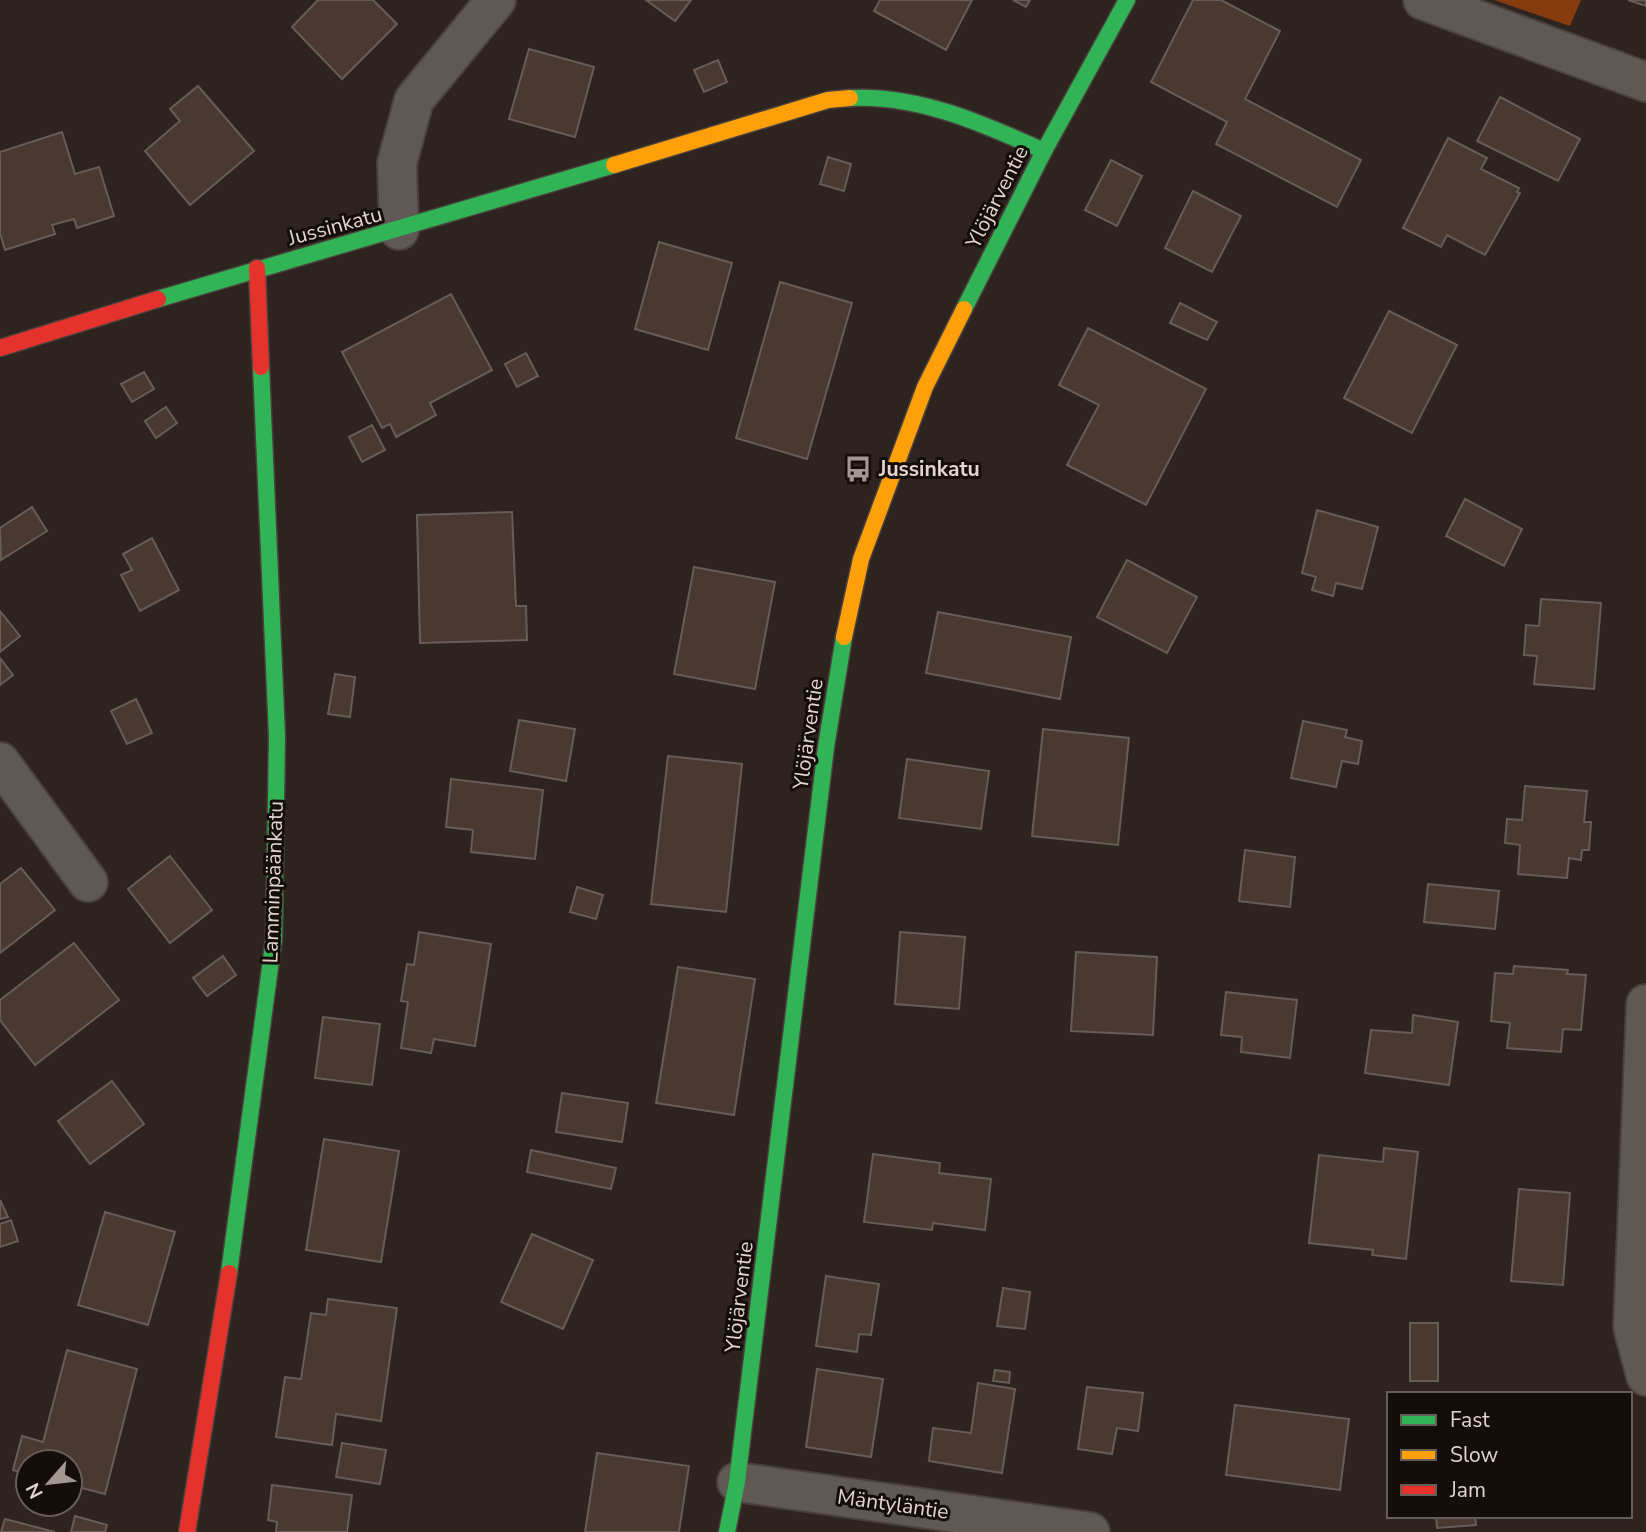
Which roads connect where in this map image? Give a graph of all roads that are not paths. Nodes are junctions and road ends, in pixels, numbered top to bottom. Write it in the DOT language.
graph roads {
  1 [pos="496,0"];
  2 [pos="1127,0"];
  3 [pos="1423,0"];
  4 [pos="1646,82"];
  5 [pos="1044,151"];
  6 [pos="399,230"];
  7 [pos="257,268"];
  8 [pos="0,348"];
  9 [pos="0,762"];
  10 [pos="88,883"];
  11 [pos="1646,1003"];
  12 [pos="1646,1376"];
  13 [pos="737,1482"];
  14 [pos="187,1532"];
  15 [pos="727,1532"];
  16 [pos="1090,1532"];
  1 -- 6 [label="street"];
  2 -- 5 [label="street, Ylöjärventie"];
  3 -- 4 [label="street"];
  5 -- 6 [label="street, Jussinkatu"];
  5 -- 13 [label="street, Ylöjärventie"];
  6 -- 7 [label="street, Jussinkatu"];
  7 -- 8 [label="street, Jussinkatu"];
  7 -- 14 [label="street, Lamminpäänkatu"];
  9 -- 10 [label="street"];
  11 -- 12 [label="street"];
  13 -- 15 [label="street, Ylöjärventie"];
  13 -- 16 [label="street, Mäntyläntie"];
}
